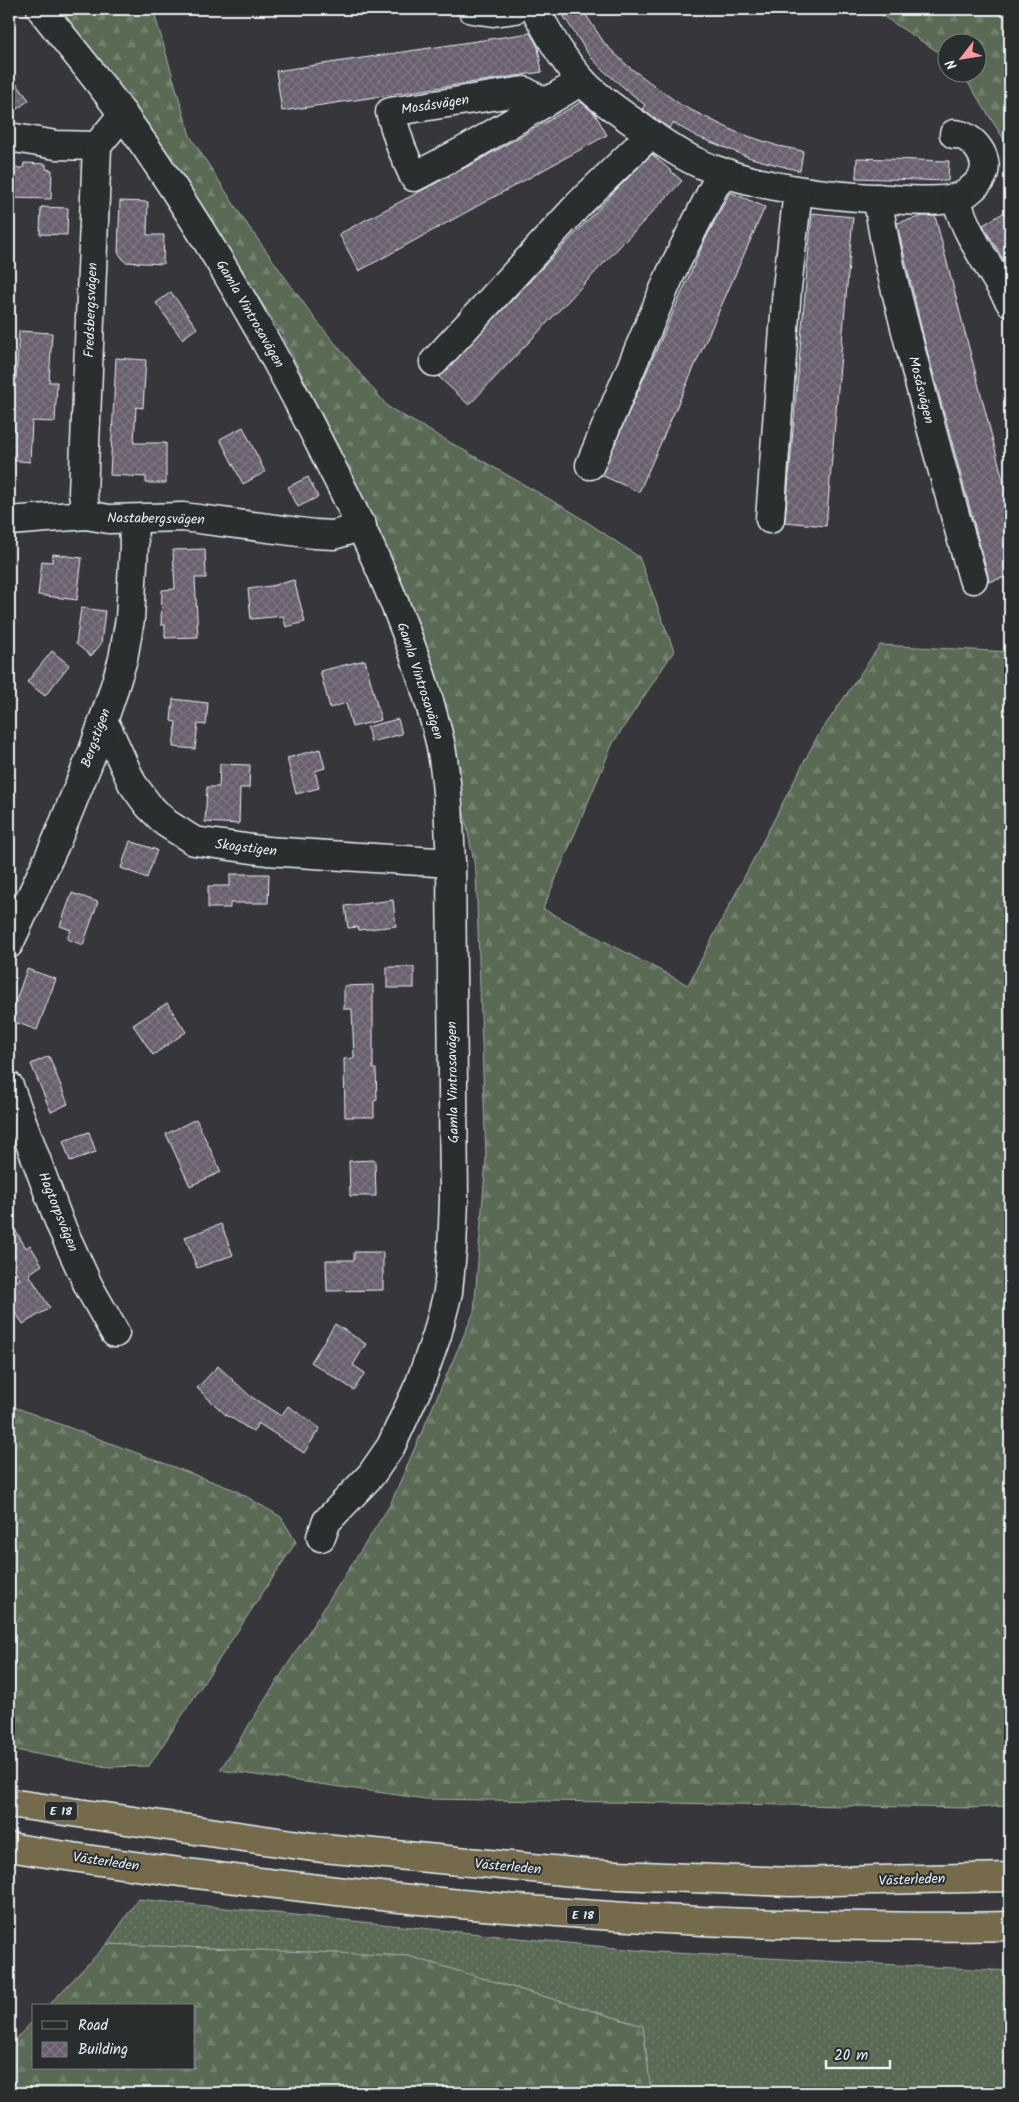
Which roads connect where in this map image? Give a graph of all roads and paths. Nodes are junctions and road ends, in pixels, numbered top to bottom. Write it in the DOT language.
graph roads {
  1 [pos="41,9"];
  2 [pos="472,9"];
  3 [pos="515,9"];
  4 [pos="535,9"];
  5 [pos="582,81"];
  6 [pos="545,103"];
  7 [pos="123,114"];
  8 [pos="650,134"];
  9 [pos="954,134"];
  10 [pos="9,137"];
  11 [pos="97,146"];
  12 [pos="727,173"];
  13 [pos="798,191"];
  14 [pos="878,198"];
  15 [pos="956,198"];
  16 [pos="1010,302"];
  17 [pos="434,362"];
  18 [pos="590,465"];
  19 [pos="86,515"];
  20 [pos="133,519"];
  21 [pos="770,519"];
  22 [pos="9,521"];
  23 [pos="362,526"];
  24 [pos="973,579"];
  25 [pos="102,725"];
  26 [pos="450,863"];
  27 [pos="9,944"];
  28 [pos="9,1086"];
  29 [pos="115,1333"];
  30 [pos="320,1537"];
  31 [pos="9,1803"];
  32 [pos="9,1847"];
  33 [pos="1010,1877"];
  34 [pos="1010,1926"];
  1 -- 7 [label="street, Gamla Vintrosavägen"];
  2 -- 3 [label="street"];
  4 -- 5 [label="street"];
  5 -- 6 [label="street, Mosåsvägen"];
  5 -- 8 [label="street"];
  6 -- 6 [label="street, Mosåsvägen"];
  7 -- 11 [label="street"];
  7 -- 23 [label="street, Gamla Vintrosavägen"];
  8 -- 12 [label="street"];
  8 -- 17 [label="street"];
  9 -- 15 [label="street"];
  10 -- 11 [label="street"];
  11 -- 19 [label="street, Fredsbergsvägen"];
  12 -- 13 [label="street"];
  12 -- 18 [label="street"];
  13 -- 14 [label="street"];
  13 -- 21 [label="street"];
  14 -- 15 [label="street"];
  14 -- 24 [label="street, Mosåsvägen"];
  15 -- 16 [label="street"];
  19 -- 20 [label="street, Nastabergsvägen"];
  19 -- 22 [label="street, Nastabergsvägen"];
  20 -- 23 [label="street, Nastabergsvägen"];
  20 -- 25 [label="street, Bergstigen"];
  23 -- 26 [label="street, Gamla Vintrosavägen"];
  25 -- 26 [label="street, Skogstigen"];
  25 -- 27 [label="street, Bergstigen"];
  26 -- 30 [label="street, Gamla Vintrosavägen"];
  28 -- 29 [label="street, Hagtorpsvägen"];
  31 -- 33 [label="highway, Västerleden / E 18"];
  32 -- 34 [label="highway, Västerleden / E 18"];
}
